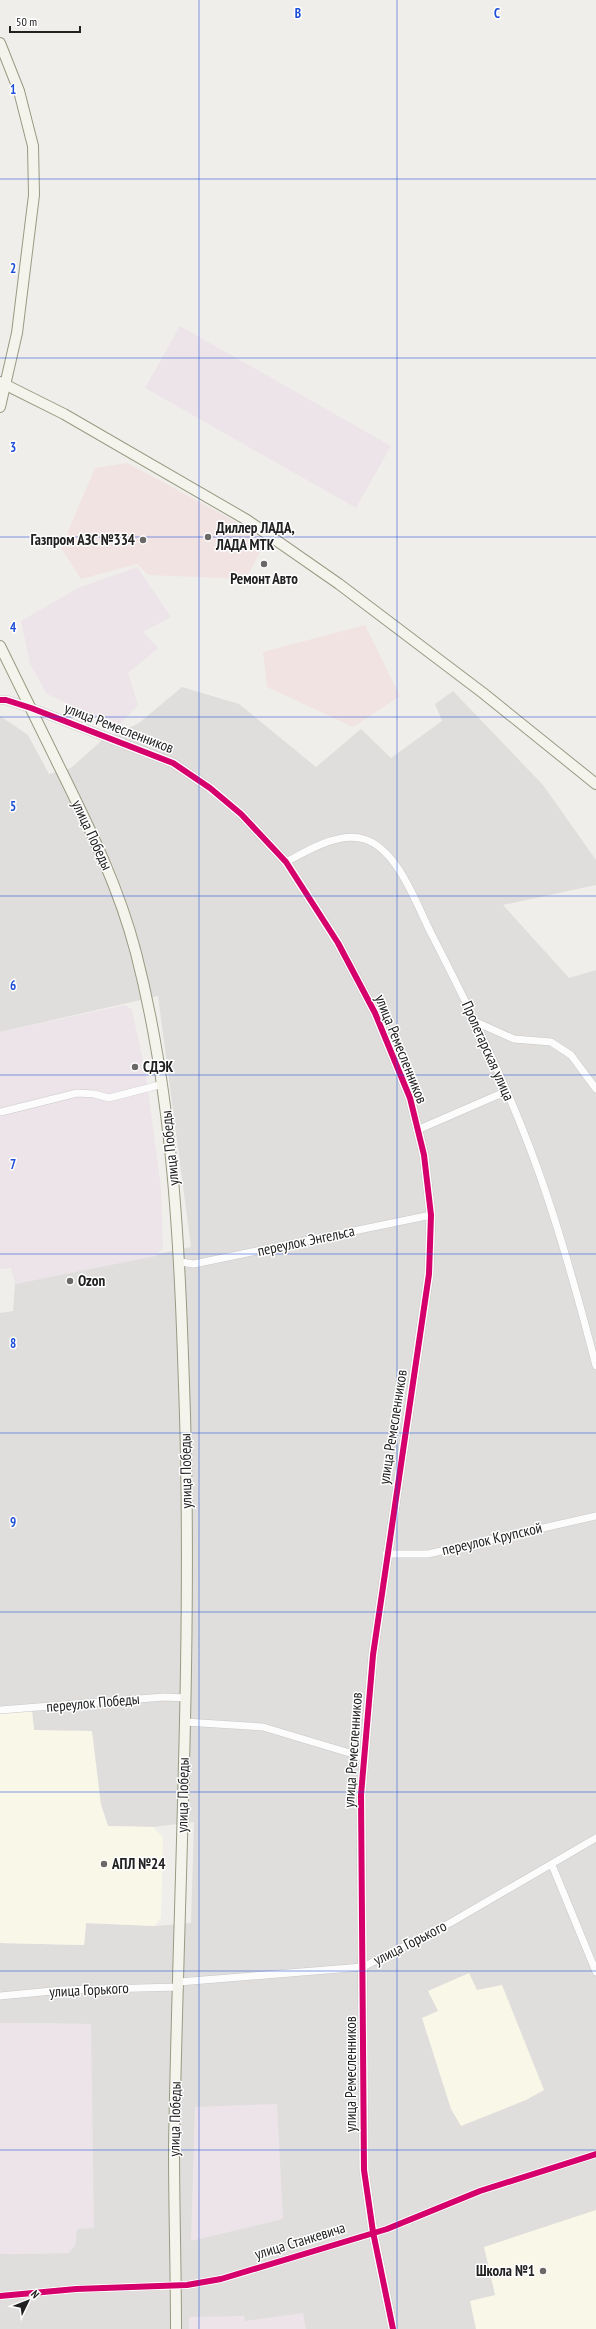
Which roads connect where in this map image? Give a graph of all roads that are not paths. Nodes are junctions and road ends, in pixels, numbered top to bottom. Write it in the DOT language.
graph roads {
  1 [pos="0,43"];
  2 [pos="3,384"];
  3 [pos="0,407"];
  4 [pos="0,646"];
  5 [pos="0,700"];
  6 [pos="31,708"];
  7 [pos="596,784"];
  8 [pos="286,862"];
  9 [pos="476,1022"];
  10 [pos="163,1084"];
  11 [pos="596,1089"];
  12 [pos="507,1091"];
  13 [pos="1,1112"];
  14 [pos="417,1130"];
  15 [pos="431,1215"];
  16 [pos="180,1262"];
  17 [pos="596,1366"];
  18 [pos="596,1516"];
  19 [pos="386,1554"];
  20 [pos="186,1698"];
  21 [pos="0,1710"];
  22 [pos="185,1722"];
  23 [pos="363,1757"];
  24 [pos="596,1838"];
  25 [pos="552,1864"];
  26 [pos="363,1967"];
  27 [pos="596,1972"];
  28 [pos="179,1984"];
  29 [pos="0,1996"];
  30 [pos="596,2154"];
  31 [pos="373,2232"];
  32 [pos="176,2284"];
  33 [pos="0,2296"];
  34 [pos="176,2329"];
  35 [pos="393,2329"];
  1 -- 2 [label="main road"];
  2 -- 3 [label="main road"];
  2 -- 7 [label="main road"];
  4 -- 6 [label="main road, улица Победы"];
  5 -- 6 [label="street, улица Ремесленников"];
  6 -- 8 [label="street, улица Ремесленников"];
  6 -- 10 [label="main road, улица Победы"];
  8 -- 9 [label="street, Пролетарская улица"];
  8 -- 14 [label="street, улица Ремесленников"];
  9 -- 11 [label="street"];
  9 -- 12 [label="street, Пролетарская улица"];
  10 -- 13 [label="street"];
  10 -- 16 [label="main road, улица Победы"];
  12 -- 14 [label="street"];
  12 -- 17 [label="street, Пролетарская улица"];
  14 -- 15 [label="street, улица Ремесленников"];
  15 -- 16 [label="street, переулок Энгельса"];
  15 -- 19 [label="street, улица Ремесленников"];
  16 -- 20 [label="main road, улица Победы"];
  18 -- 19 [label="street, переулок Крупской"];
  19 -- 23 [label="street, улица Ремесленников"];
  20 -- 21 [label="street, переулок Победы"];
  20 -- 22 [label="main road, улица Победы"];
  22 -- 23 [label="street"];
  22 -- 28 [label="main road, улица Победы"];
  23 -- 26 [label="street, улица Ремесленников"];
  24 -- 25 [label="street, улица Горького"];
  25 -- 26 [label="street, улица Горького"];
  25 -- 27 [label="street"];
  26 -- 28 [label="street, улица Горького"];
  26 -- 31 [label="street, улица Ремесленников"];
  28 -- 29 [label="street, улица Горького"];
  28 -- 32 [label="main road, улица Победы"];
  30 -- 31 [label="street, улица Станкевича"];
  31 -- 32 [label="street, улица Станкевича"];
  31 -- 35 [label="street, улица Ремесленников"];
  32 -- 33 [label="street, улица Станкевича"];
  32 -- 34 [label="main road, улица Победы"];
}
